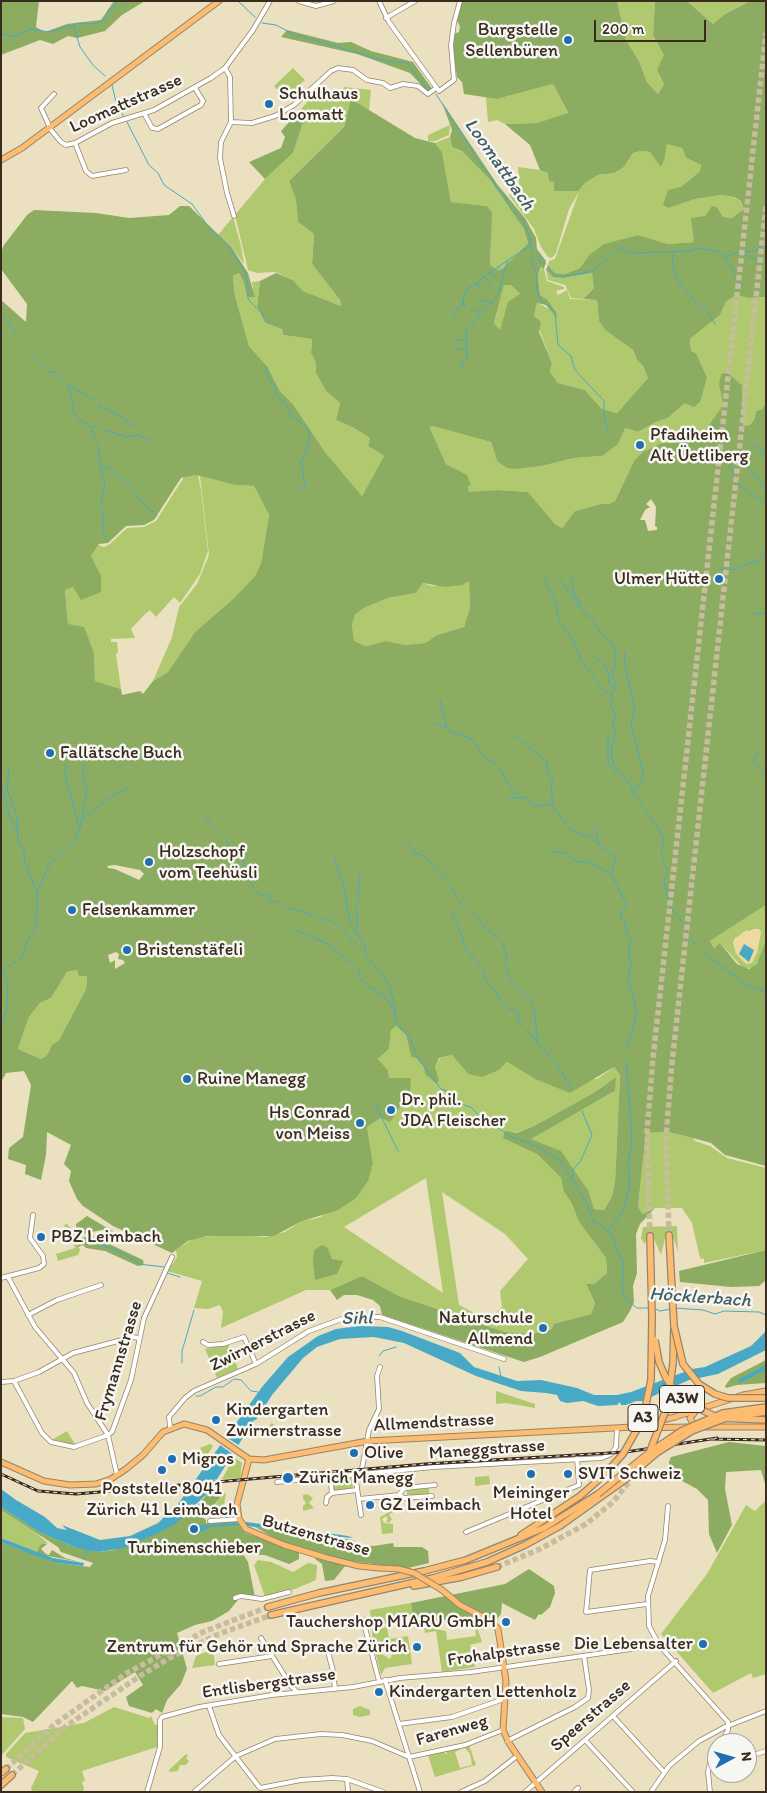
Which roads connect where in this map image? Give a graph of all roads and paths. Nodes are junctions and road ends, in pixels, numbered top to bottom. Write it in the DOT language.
graph roads {
  1 [pos="219,1"];
  2 [pos="270,1"];
  3 [pos="299,1"];
  4 [pos="334,1"];
  5 [pos="379,1"];
  6 [pos="415,1"];
  7 [pos="460,1"];
  8 [pos="386,18"];
  9 [pos="225,68"];
  10 [pos="195,88"];
  11 [pos="438,90"];
  12 [pos="54,94"];
  13 [pos="144,114"];
  14 [pos="231,122"];
  15 [pos="50,127"];
  16 [pos="75,143"];
  17 [pos="1,160"];
  18 [pos="126,170"];
  19 [pos="234,216"];
  20 [pos="33,1215"];
  21 [pos="650,1236"];
  22 [pos="669,1236"];
  23 [pos="172,1257"];
  24 [pos="8,1277"];
  25 [pos="1,1278"];
  26 [pos="101,1285"];
  27 [pos="28,1315"];
  28 [pos="652,1318"];
  29 [pos="674,1326"];
  30 [pos="138,1338"];
  31 [pos="203,1342"];
  32 [pos="63,1358"];
  33 [pos="504,1359"];
  34 [pos="256,1364"];
  35 [pos="380,1367"];
  36 [pos="1,1382"];
  37 [pos="14,1382"];
  38 [pos="766,1391"];
  39 [pos="766,1398"];
  40 [pos="766,1407"];
  41 [pos="695,1411"];
  42 [pos="766,1412"];
  43 [pos="766,1420"];
  44 [pos="170,1427"];
  45 [pos="633,1427"];
  46 [pos="695,1427"];
  47 [pos="766,1427"];
  48 [pos="617,1428"];
  49 [pos="108,1435"];
  50 [pos="368,1441"];
  51 [pos="577,1458"];
  52 [pos="249,1459"];
  53 [pos="1,1462"];
  54 [pos="355,1474"];
  55 [pos="361,1474"];
  56 [pos="117,1475"];
  57 [pos="330,1477"];
  58 [pos="277,1482"];
  59 [pos="629,1482"];
  60 [pos="435,1485"];
  61 [pos="357,1490"];
  62 [pos="332,1493"];
  63 [pos="399,1495"];
  64 [pos="432,1496"];
  65 [pos="359,1499"];
  66 [pos="326,1503"];
  67 [pos="668,1506"];
  68 [pos="577,1512"];
  69 [pos="361,1515"];
  70 [pos="210,1521"];
  71 [pos="241,1522"];
  72 [pos="466,1532"];
  73 [pos="490,1551"];
  74 [pos="659,1562"];
  75 [pos="497,1567"];
  76 [pos="378,1591"];
  77 [pos="289,1592"];
  78 [pos="235,1598"];
  79 [pos="647,1604"];
  80 [pos="268,1607"];
  81 [pos="271,1615"];
  82 [pos="363,1620"];
  83 [pos="261,1638"];
  84 [pos="659,1645"];
  85 [pos="308,1650"];
  86 [pos="272,1656"];
  87 [pos="584,1656"];
  88 [pos="676,1661"];
  89 [pos="219,1664"];
  90 [pos="504,1667"];
  91 [pos="382,1680"];
  92 [pos="334,1689"];
  93 [pos="297,1692"];
  94 [pos="504,1699"];
  95 [pos="209,1706"];
  96 [pos="766,1711"];
  97 [pos="613,1716"];
  98 [pos="399,1724"];
  99 [pos="729,1726"];
  100 [pos="503,1730"];
  101 [pos="726,1733"];
  102 [pos="586,1740"];
  103 [pos="507,1741"];
  104 [pos="236,1756"];
  105 [pos="517,1756"];
  106 [pos="409,1757"];
  107 [pos="664,1772"];
  108 [pos="12,1775"];
  109 [pos="347,1779"];
  110 [pos="536,1782"];
  111 [pos="1,1785"];
  112 [pos="147,1792"];
  113 [pos="194,1792"];
  114 [pos="348,1792"];
  115 [pos="383,1792"];
  116 [pos="420,1792"];
  117 [pos="461,1792"];
  118 [pos="525,1792"];
  119 [pos="542,1792"];
  120 [pos="633,1792"];
  121 [pos="652,1792"];
  1 -- 15 [label="main road"];
  2 -- 9 [label="street, Loomattstrasse"];
  3 -- 4 [label="street"];
  5 -- 8 [label="street"];
  6 -- 8 [label="street"];
  7 -- 11 [label="street"];
  8 -- 11 [label="street"];
  9 -- 10 [label="street, Loomattstrasse"];
  9 -- 14 [label="street"];
  10 -- 13 [label="street, Loomattstrasse"];
  10 -- 13 [label="street"];
  11 -- 14 [label="street"];
  12 -- 15 [label="street, Loomattstrasse"];
  13 -- 16 [label="street, Loomattstrasse"];
  14 -- 19 [label="street"];
  15 -- 16 [label="street, Loomattstrasse"];
  15 -- 17 [label="main road"];
  16 -- 18 [label="street"];
  20 -- 24 [label="street"];
  21 -- 28 [label="highway, A3"];
  22 -- 29 [label="highway, A3"];
  23 -- 30 [label="street, Frymannstrasse"];
  24 -- 25 [label="street"];
  24 -- 27 [label="street"];
  26 -- 27 [label="street"];
  27 -- 32 [label="street"];
  28 -- 43 [label="highway, A3W, bridge"];
  28 -- 73 [label="highway, A3, bridge"];
  29 -- 39 [label="highway, A3, bridge"];
  29 -- 59 [label="highway, A3, bridge"];
  30 -- 32 [label="street"];
  30 -- 49 [label="street, Frymannstrasse"];
  31 -- 34 [label="street"];
  32 -- 37 [label="street"];
  32 -- 49 [label="street"];
  33 -- 34 [label="street, Zwirnerstrasse"];
  34 -- 44 [label="street, Zwirnerstrasse"];
  35 -- 50 [label="street"];
  36 -- 37 [label="street"];
  37 -- 49 [label="street"];
  38 -- 41 [label="main road, Allmendstrasse"];
  40 -- 68 [label="highway, A3, bridge"];
  41 -- 45 [label="main road, Allmendstrasse"];
  41 -- 46 [label="main road"];
  42 -- 68 [label="highway, A3W, bridge"];
  44 -- 52 [label="main road"];
  44 -- 56 [label="main road"];
  45 -- 46 [label="main road, Allmendstrasse"];
  45 -- 48 [label="main road, Allmendstrasse"];
  46 -- 47 [label="main road, Allmendstrasse"];
  48 -- 50 [label="main road, Allmendstrasse"];
  48 -- 51 [label="street, Maneggstrasse"];
  49 -- 56 [label="street, Frymannstrasse"];
  50 -- 52 [label="main road, Allmendstrasse"];
  50 -- 55 [label="street"];
  51 -- 55 [label="street, Maneggstrasse"];
  51 -- 72 [label="street"];
  52 -- 71 [label="main road, Butzenstrasse"];
  53 -- 56 [label="main road"];
  54 -- 55 [label="street, Maneggstrasse"];
  54 -- 57 [label="street, Maneggstrasse"];
  54 -- 61 [label="street"];
  57 -- 58 [label="street, Maneggstrasse"];
  57 -- 62 [label="street"];
  60 -- 63 [label="street"];
  61 -- 62 [label="street"];
  61 -- 65 [label="street"];
  62 -- 66 [label="street"];
  63 -- 64 [label="street"];
  63 -- 65 [label="street"];
  65 -- 69 [label="street"];
  67 -- 74 [label="street"];
  68 -- 73 [label="highway, A3"];
  68 -- 76 [label="highway, A3W"];
  70 -- 71 [label="street"];
  71 -- 90 [label="main road, Butzenstrasse, bridge"];
  73 -- 80 [label="highway, A3"];
  74 -- 79 [label="street"];
  74 -- 79 [label="street"];
  75 -- 76 [label="highway"];
  76 -- 81 [label="highway, A3W"];
  77 -- 78 [label="street"];
  79 -- 84 [label="street"];
  82 -- 91 [label="street"];
  83 -- 86 [label="street"];
  84 -- 87 [label="street, Frohalpstrasse"];
  84 -- 88 [label="street"];
  85 -- 92 [label="street"];
  86 -- 89 [label="street"];
  86 -- 93 [label="street"];
  87 -- 90 [label="street, Frohalpstrasse"];
  87 -- 103 [label="street"];
  88 -- 97 [label="street, Speerstrasse"];
  88 -- 99 [label="street"];
  90 -- 91 [label="street, Frohalpstrasse"];
  90 -- 94 [label="main road, Butzenstrasse"];
  91 -- 92 [label="street, Entlisbergstrasse"];
  91 -- 98 [label="street"];
  92 -- 93 [label="street, Entlisbergstrasse"];
  93 -- 95 [label="street, Entlisbergstrasse"];
  94 -- 98 [label="street"];
  94 -- 100 [label="main road, Butzenstrasse"];
  95 -- 104 [label="street"];
  95 -- 112 [label="street, Entlisbergstrasse"];
  96 -- 99 [label="street"];
  97 -- 102 [label="street, Speerstrasse"];
  97 -- 107 [label="street"];
  98 -- 106 [label="street"];
  99 -- 101 [label="street"];
  99 -- 107 [label="street"];
  100 -- 103 [label="main road, Butzenstrasse"];
  100 -- 106 [label="street, Farenweg"];
  102 -- 110 [label="street, Speerstrasse"];
  102 -- 120 [label="street"];
  103 -- 105 [label="main road, Butzenstrasse"];
  104 -- 106 [label="street"];
  104 -- 109 [label="street"];
  104 -- 113 [label="street"];
  105 -- 110 [label="main road, Butzenstrasse"];
  105 -- 117 [label="street"];
  106 -- 116 [label="street"];
  107 -- 121 [label="street"];
  108 -- 111 [label="highway"];
  109 -- 114 [label="street"];
  109 -- 115 [label="street"];
  110 -- 118 [label="street, Speerstrasse"];
  110 -- 119 [label="main road, Butzenstrasse"];
}
